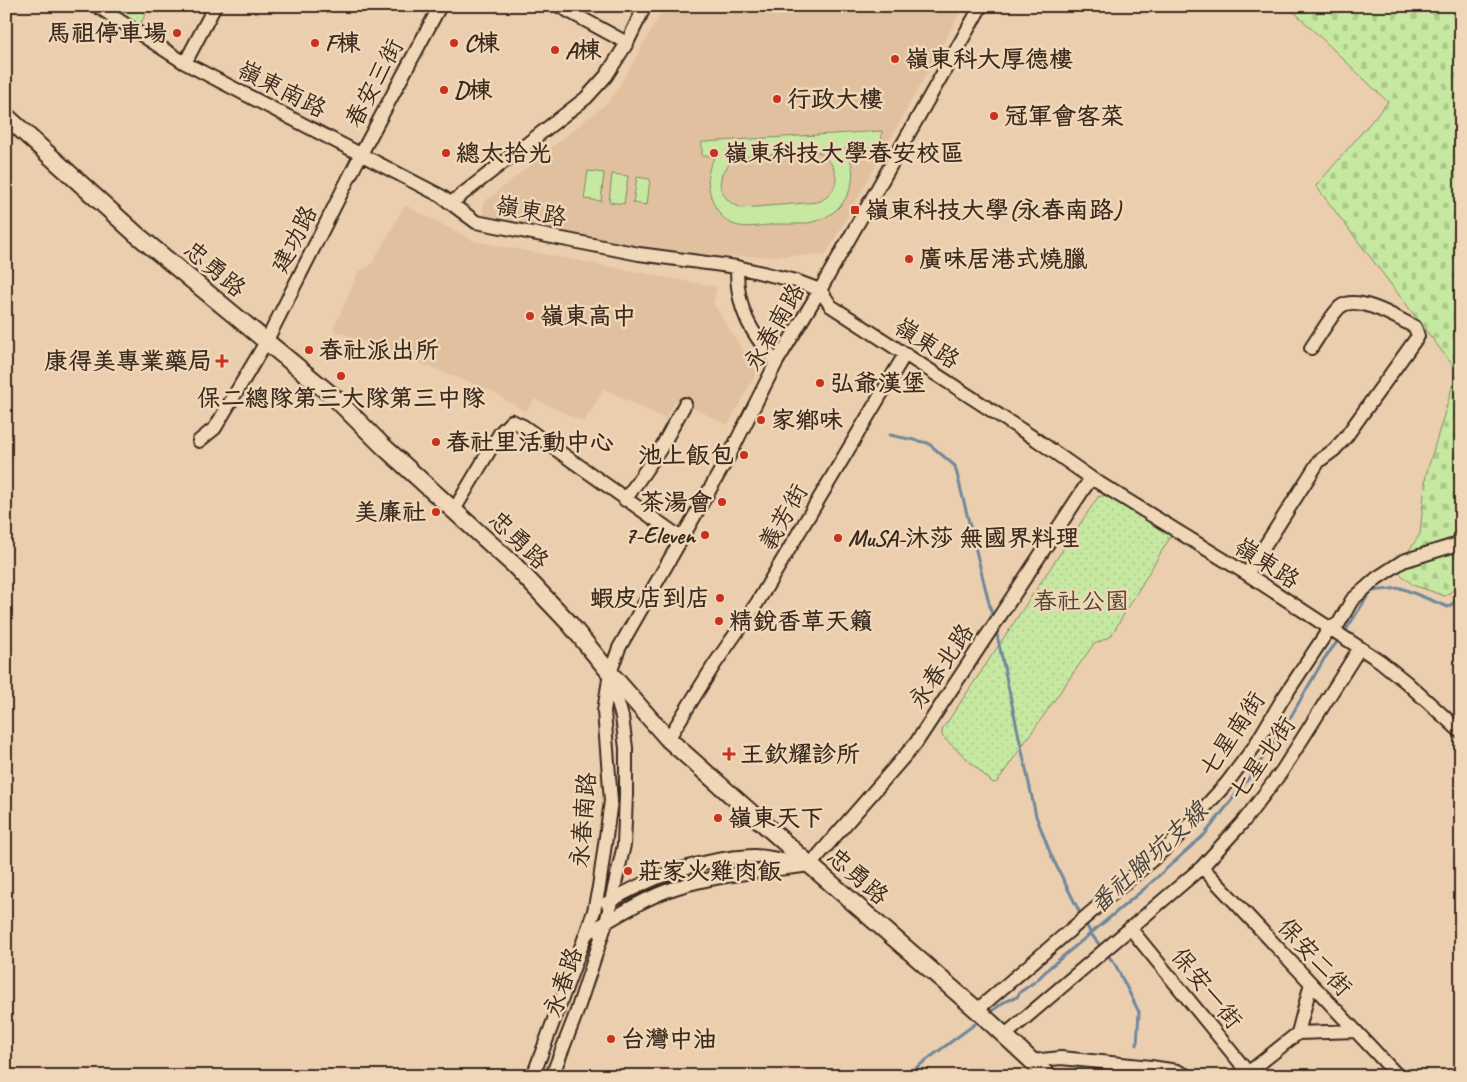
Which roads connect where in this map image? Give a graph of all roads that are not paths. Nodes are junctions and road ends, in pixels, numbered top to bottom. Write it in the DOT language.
graph roads {
  1 [pos="97,6"];
  2 [pos="215,6"];
  3 [pos="440,6"];
  4 [pos="559,6"];
  5 [pos="645,6"];
  6 [pos="981,6"];
  7 [pos="626,43"];
  8 [pos="185,63"];
  9 [pos="6,116"];
  10 [pos="361,154"];
  11 [pos="451,203"];
  12 [pos="737,267"];
  13 [pos="820,290"];
  14 [pos="266,342"];
  15 [pos="1311,348"];
  16 [pos="904,354"];
  17 [pos="776,363"];
  18 [pos="685,404"];
  19 [pos="199,442"];
  20 [pos="1091,478"];
  21 [pos="625,500"];
  22 [pos="454,510"];
  23 [pos="682,538"];
  24 [pos="1461,540"];
  25 [pos="1247,574"];
  26 [pos="1334,632"];
  27 [pos="1357,647"];
  28 [pos="610,673"];
  29 [pos="1461,732"];
  30 [pos="668,739"];
  31 [pos="810,865"];
  32 [pos="1202,867"];
  33 [pos="612,900"];
  34 [pos="594,911"];
  35 [pos="606,923"];
  36 [pos="1130,928"];
  37 [pos="586,934"];
  38 [pos="1311,983"];
  39 [pos="979,1013"];
  40 [pos="1355,1031"];
  41 [pos="1000,1033"];
  42 [pos="1298,1033"];
  43 [pos="1032,1062"];
  44 [pos="1248,1075"];
  45 [pos="533,1076"];
  46 [pos="552,1076"];
  47 [pos="1048,1076"];
  48 [pos="1188,1076"];
  49 [pos="1398,1076"];
  1 -- 8 [label="street, 嶺東南路"];
  2 -- 8 [label="street"];
  3 -- 10 [label="street, 春安三街"];
  4 -- 7 [label="street"];
  5 -- 7 [label="street"];
  6 -- 13 [label="street, 永春南路"];
  7 -- 11 [label="street"];
  8 -- 10 [label="street, 嶺東南路"];
  9 -- 14 [label="main road, 忠勇路"];
  10 -- 11 [label="street, 嶺東南路"];
  10 -- 14 [label="street, 建功路"];
  11 -- 12 [label="street, 嶺東路"];
  12 -- 13 [label="street, 嶺東路"];
  12 -- 17 [label="street"];
  13 -- 16 [label="street, 嶺東路"];
  13 -- 17 [label="street, 永春南路"];
  14 -- 19 [label="street, 建功路"];
  14 -- 22 [label="main road, 忠勇路"];
  15 -- 25 [label="street"];
  16 -- 20 [label="street, 嶺東路"];
  16 -- 30 [label="street, 義芳街"];
  17 -- 23 [label="street, 永春南路"];
  18 -- 21 [label="street"];
  20 -- 25 [label="street, 嶺東路"];
  20 -- 31 [label="street, 永春北路"];
  21 -- 22 [label="street"];
  21 -- 23 [label="street"];
  22 -- 28 [label="main road, 忠勇路"];
  23 -- 28 [label="street, 永春南路"];
  24 -- 26 [label="street, 七星南街"];
  25 -- 26 [label="street, 嶺東路"];
  26 -- 27 [label="street, 嶺東路"];
  26 -- 39 [label="street, 七星南街"];
  27 -- 29 [label="street"];
  27 -- 32 [label="street, 七星北街"];
  28 -- 30 [label="main road, 忠勇路"];
  28 -- 33 [label="street, 永春南路"];
  28 -- 34 [label="street, 永春南路"];
  30 -- 31 [label="main road, 忠勇路"];
  31 -- 33 [label="street"];
  31 -- 35 [label="street"];
  31 -- 39 [label="main road, 忠勇路"];
  32 -- 36 [label="street, 七星北街"];
  32 -- 38 [label="street, 保安二街"];
  33 -- 34 [label="street"];
  33 -- 35 [label="street, 永春路"];
  34 -- 37 [label="street, 永春路"];
  35 -- 37 [label="street"];
  35 -- 46 [label="street, 永春路"];
  36 -- 41 [label="street, 七星北街"];
  36 -- 44 [label="street, 保安一街"];
  37 -- 45 [label="street, 永春路"];
  38 -- 40 [label="street, 保安二街"];
  38 -- 42 [label="street"];
  39 -- 41 [label="main road, 忠勇路"];
  40 -- 42 [label="street"];
  40 -- 49 [label="street, 保安二街"];
  41 -- 43 [label="main road"];
  42 -- 44 [label="street"];
  43 -- 47 [label="main road"];
  43 -- 48 [label="street"];
}
